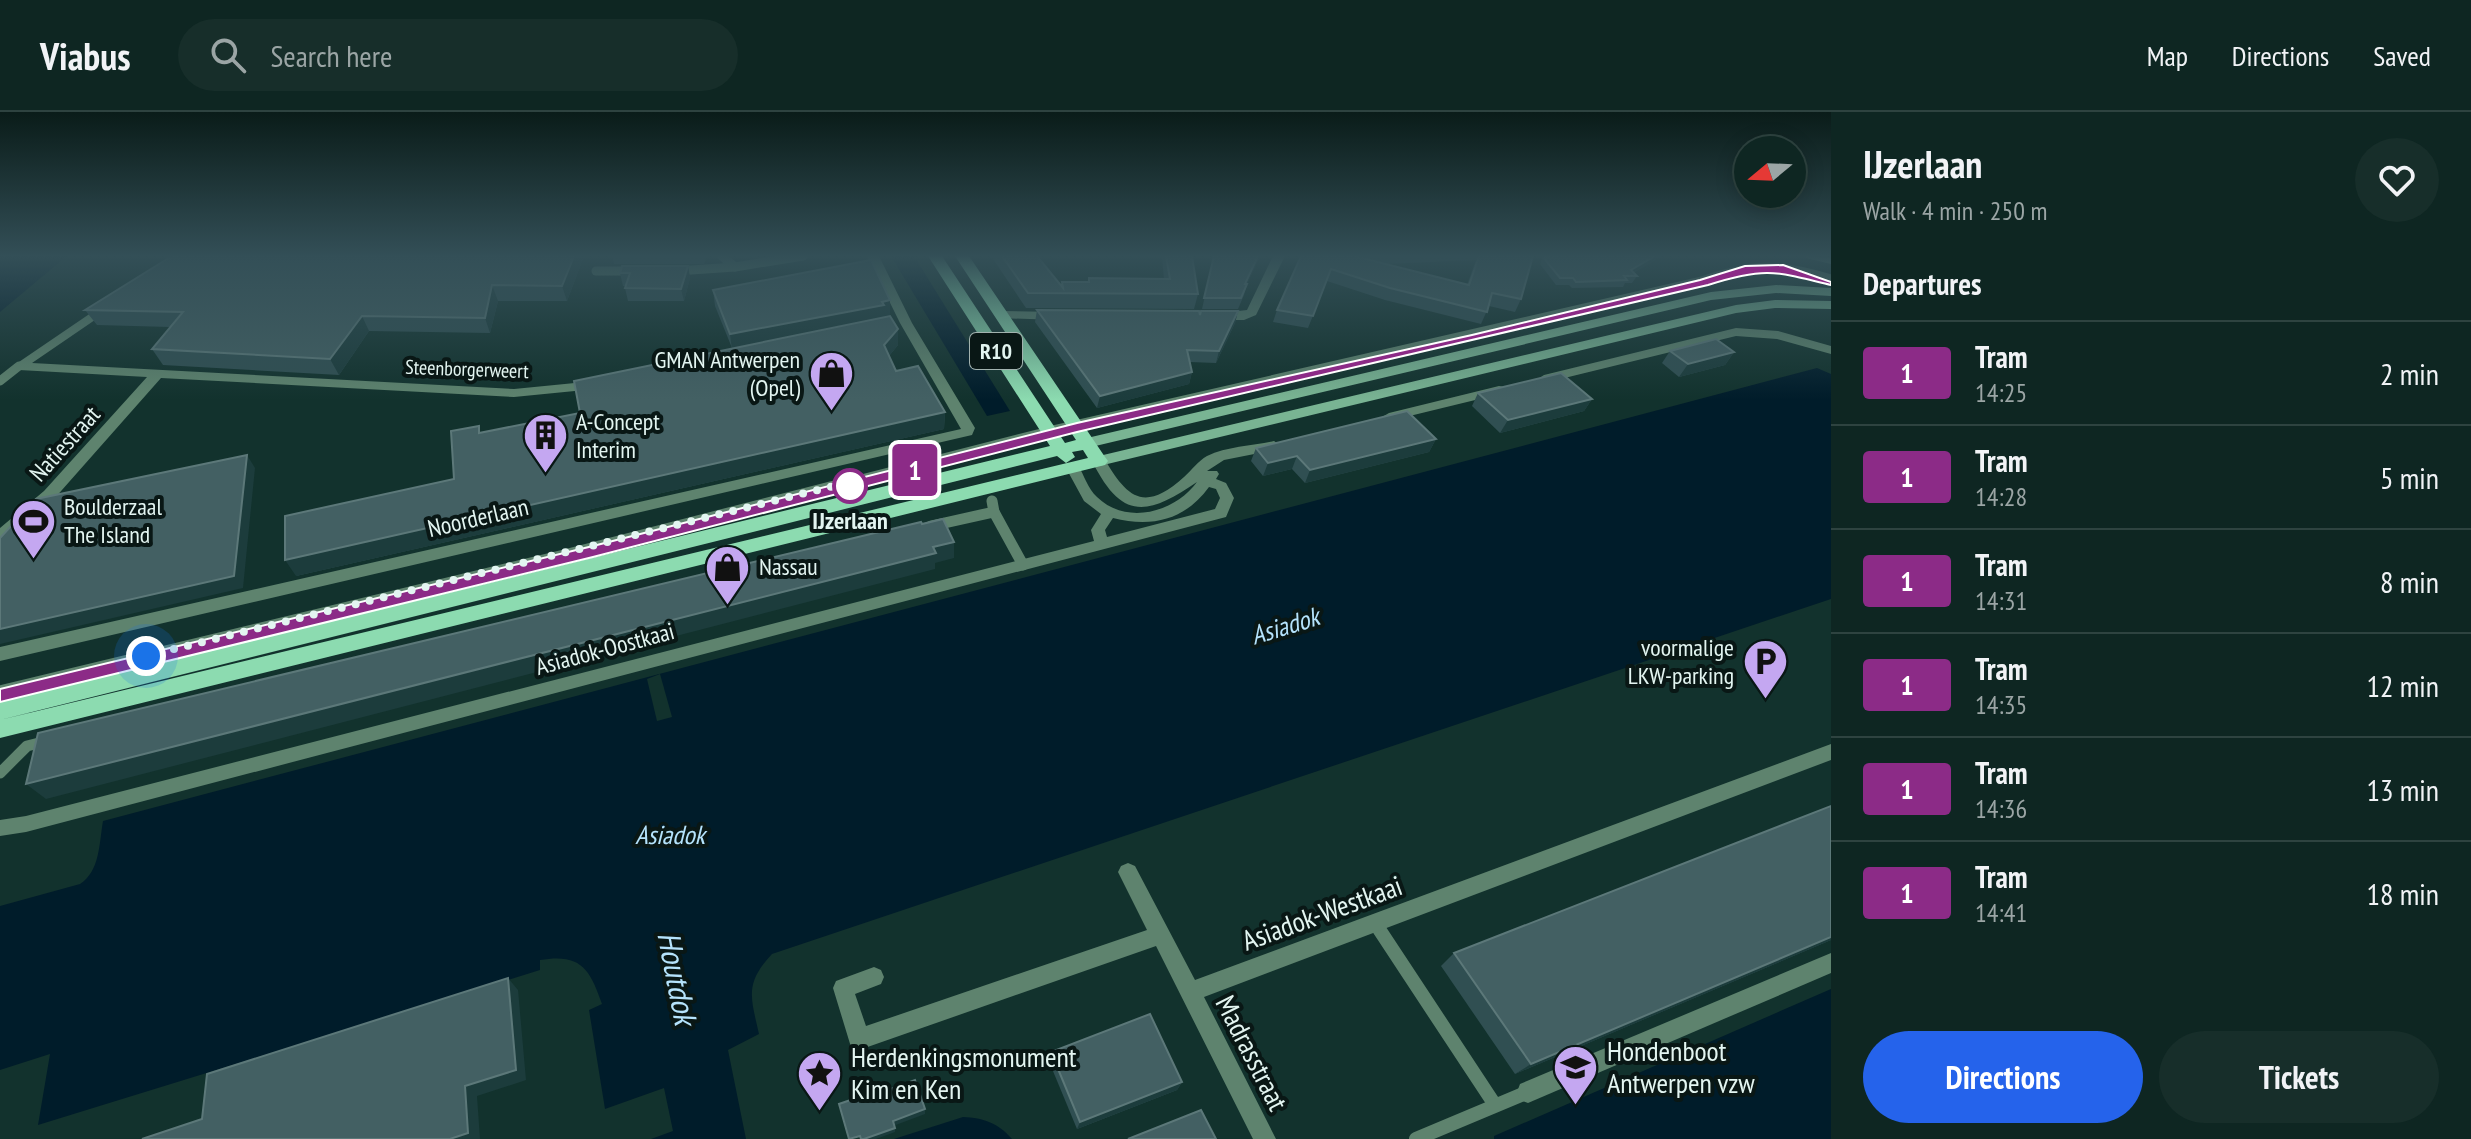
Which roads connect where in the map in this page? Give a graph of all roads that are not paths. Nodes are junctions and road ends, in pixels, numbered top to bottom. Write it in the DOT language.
graph roads {
  1 [pos="110,304"];
  2 [pos="897,304"];
  3 [pos="966,304"];
  4 [pos="1001,304"];
  5 [pos="1256,304"];
  6 [pos="1602,304"];
  7 [pos="1676,304"];
  8 [pos="1831,305"];
  9 [pos="1010,315"];
  10 [pos="1079,316"];
  11 [pos="1203,317"];
  12 [pos="906,323"];
  13 [pos="884,326"];
  14 [pos="1831,350"];
  15 [pos="19,366"];
  16 [pos="156,375"];
  17 [pos="0,381"];
  18 [pos="1536,381"];
  19 [pos="606,384"];
  20 [pos="1506,388"];
  21 [pos="1370,422"];
  22 [pos="1075,425"];
  23 [pos="1049,431"];
  24 [pos="1294,441"];
  25 [pos="1087,443"];
  26 [pos="1061,449"];
  27 [pos="1099,461"];
  28 [pos="1073,468"];
  29 [pos="1200,477"];
  30 [pos="1110,512"];
  31 [pos="919,529"];
  32 [pos="0,536"];
  33 [pos="1102,544"];
  34 [pos="1023,565"];
  35 [pos="0,654"];
  36 [pos="0,691"];
  37 [pos="0,711"];
  38 [pos="0,729"];
  39 [pos="58,738"];
  40 [pos="1831,752"];
  41 [pos="0,773"];
  42 [pos="0,828"];
  43 [pos="1128,872"];
  44 [pos="1375,923"];
  45 [pos="1160,935"];
  46 [pos="1831,963"];
  47 [pos="874,977"];
  48 [pos="1190,992"];
  49 [pos="1528,1092"];
  50 [pos="1495,1105"];
  51 [pos="1265,1139"];
  52 [pos="1416,1139"];
  1 -- 15 [label="street"];
  2 -- 12 [label="street"];
  3 -- 23 [label="main road, R10"];
  4 -- 9 [label="main road, R10"];
  5 -- 11 [label="street"];
  6 -- 22 [label="lane"];
  7 -- 25 [label="main road"];
  8 -- 27 [label="main road"];
  9 -- 10 [label="street"];
  9 -- 22 [label="main road, R10"];
  12 -- 13 [label="street"];
  12 -- 35 [label="street, Noorderlaan"];
  14 -- 18 [label="street"];
  15 -- 16 [label="street, Steenborgerweert"];
  15 -- 17 [label="lane"];
  16 -- 19 [label="street, Steenborgerweert"];
  16 -- 32 [label="street, Natiestraat"];
  20 -- 21 [label="street"];
  22 -- 23 [label="lane"];
  22 -- 25 [label="main road, R10"];
  23 -- 26 [label="main road, R10"];
  23 -- 36 [label="lane"];
  24 -- 29 [label="street"];
  25 -- 26 [label="main road"];
  25 -- 27 [label="main road, R10"];
  26 -- 28 [label="main road, R10"];
  26 -- 37 [label="main road"];
  27 -- 28 [label="main road"];
  27 -- 29 [label="street"];
  28 -- 30 [label="street"];
  28 -- 38 [label="main road"];
  29 -- 30 [label="street"];
  29 -- 33 [label="street, Asiadok-Oostkaai"];
  30 -- 33 [label="street"];
  31 -- 34 [label="lane"];
  33 -- 34 [label="street, Asiadok-Oostkaai"];
  34 -- 42 [label="street, Asiadok-Oostkaai"];
  39 -- 41 [label="lane"];
  40 -- 44 [label="street, Asiadok-Westkaai"];
  43 -- 45 [label="street"];
  44 -- 48 [label="street, Asiadok-Westkaai"];
  44 -- 50 [label="lane"];
  45 -- 47 [label="street"];
  45 -- 48 [label="street"];
  46 -- 49 [label="street"];
  48 -- 51 [label="street, Madrasstraat"];
  49 -- 50 [label="lane"];
  50 -- 52 [label="lane"];
}
